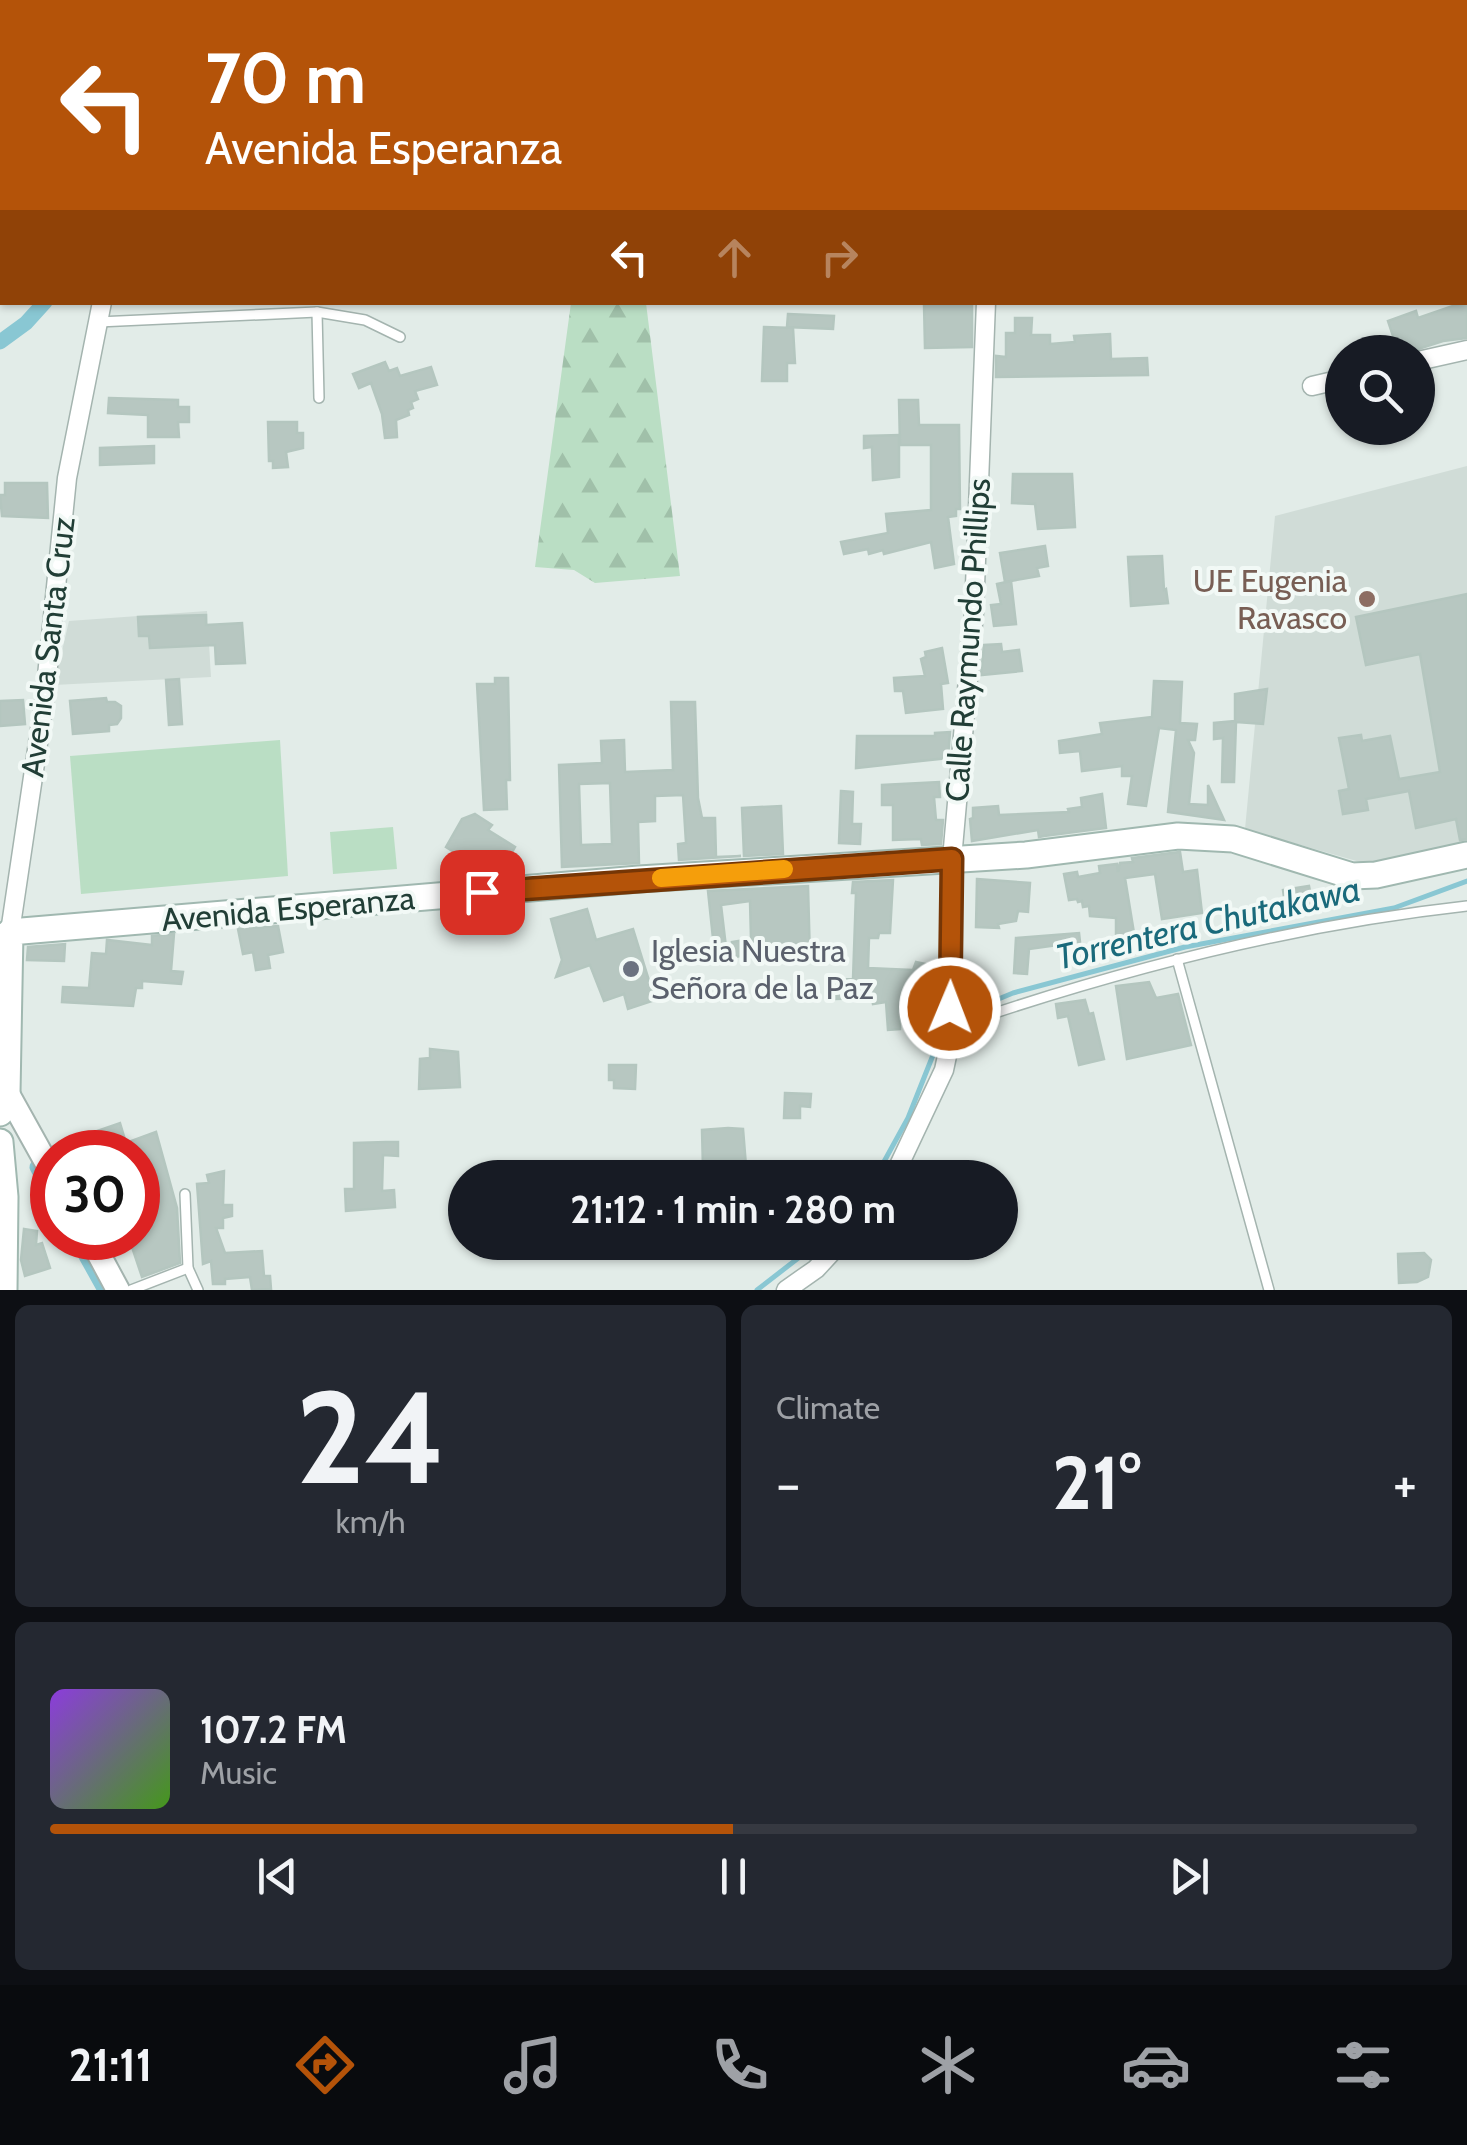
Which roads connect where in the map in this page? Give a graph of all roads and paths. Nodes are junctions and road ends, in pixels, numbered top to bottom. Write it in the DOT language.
graph roads {
  1 [pos="101,305"];
  2 [pos="986,305"];
  3 [pos="317,312"];
  4 [pos="98,322"];
  5 [pos="400,337"];
  6 [pos="1467,350"];
  7 [pos="1435,357"];
  8 [pos="1325,383"];
  9 [pos="1312,386"];
  10 [pos="319,398"];
  11 [pos="1467,855"];
  12 [pos="952,859"];
  13 [pos="1467,906"];
  14 [pos="5,933"];
  15 [pos="1176,959"];
  16 [pos="951,1034"];
  17 [pos="2,1095"];
  18 [pos="30,1138"];
  19 [pos="0,1142"];
  20 [pos="902,1160"];
  21 [pos="185,1194"];
  22 [pos="102,1260"];
  23 [pos="824,1260"];
  24 [pos="188,1268"];
  25 [pos="4,1290"];
  26 [pos="118,1290"];
  27 [pos="131,1290"];
  28 [pos="198,1290"];
  29 [pos="786,1290"];
  30 [pos="1269,1290"];
  1 -- 4 [label="street, Avenida Santa Cruz"];
  2 -- 12 [label="street, Calle Raymundo Phillips"];
  3 -- 4 [label="lane"];
  3 -- 5 [label="lane"];
  3 -- 10 [label="lane"];
  4 -- 14 [label="street, Avenida Santa Cruz"];
  6 -- 7 [label="street"];
  8 -- 9 [label="street"];
  11 -- 12 [label="main road, Avenida Esperanza"];
  12 -- 14 [label="main road, Avenida Esperanza"];
  12 -- 16 [label="street, Calle Raymundo Phillips"];
  13 -- 15 [label="lane"];
  14 -- 17 [label="main road, Avenida Santa Cruz"];
  15 -- 16 [label="lane"];
  15 -- 30 [label="lane"];
  16 -- 20 [label="street, Calle Raymundo Phillips"];
  17 -- 18 [label="street"];
  19 -- 25 [label="main road"];
  21 -- 24 [label="lane"];
  22 -- 26 [label="street"];
  23 -- 29 [label="street"];
  24 -- 27 [label="lane"];
  24 -- 28 [label="lane"];
}
